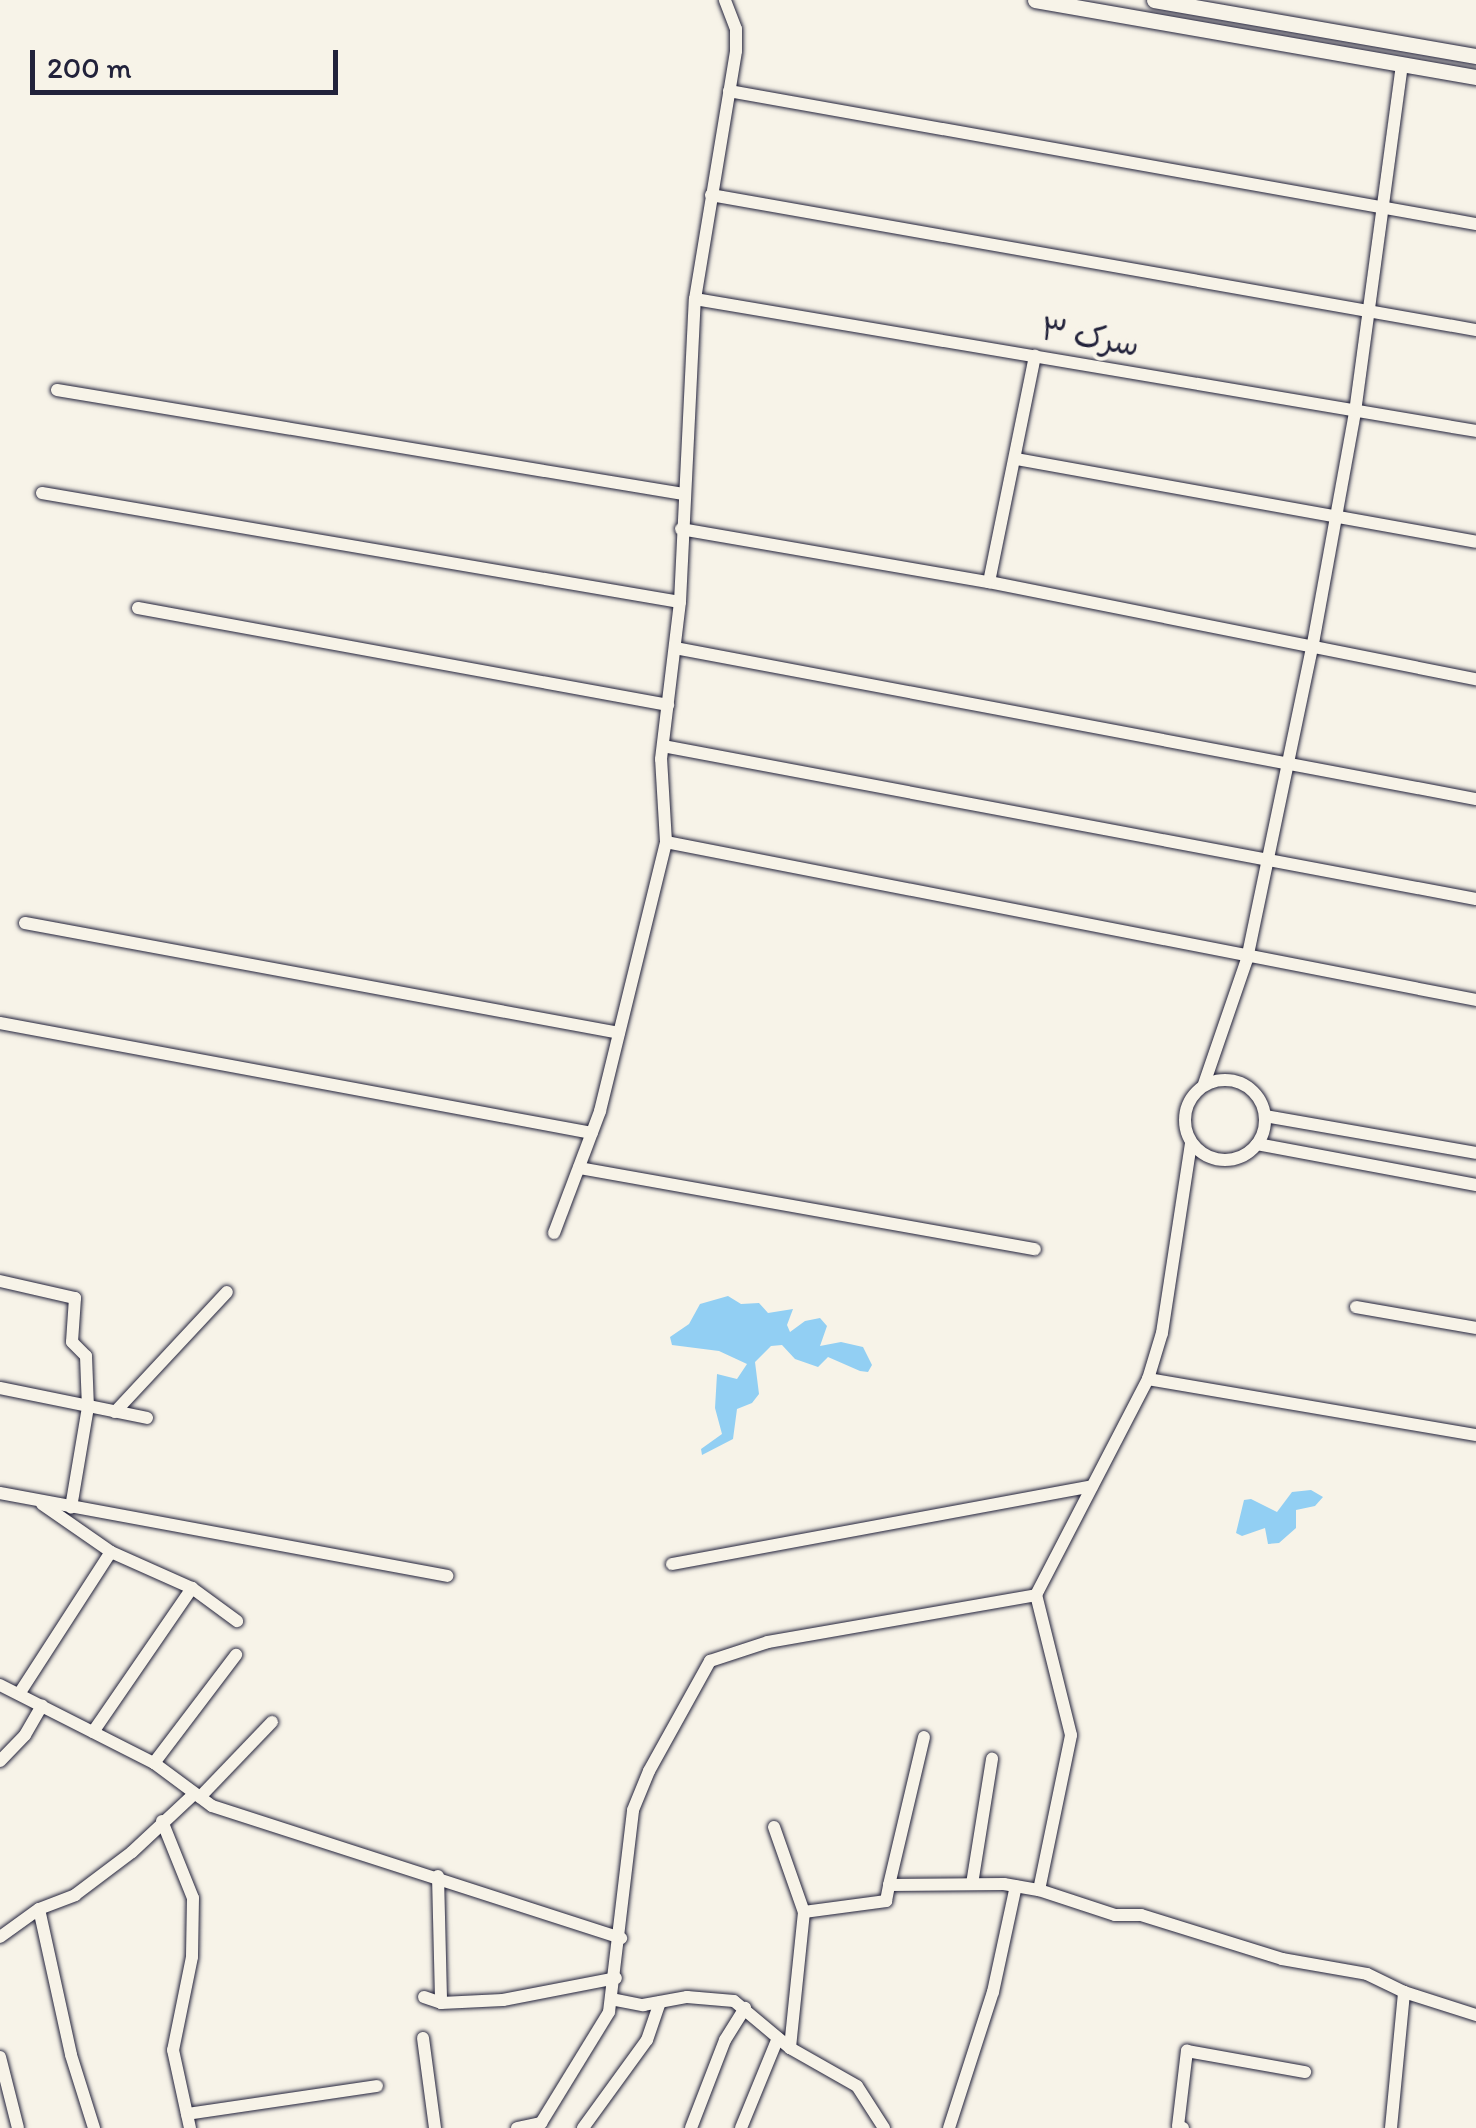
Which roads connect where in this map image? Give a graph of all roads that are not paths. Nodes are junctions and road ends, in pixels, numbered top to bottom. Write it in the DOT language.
graph roads {
  1 [pos="725,0"];
  2 [pos="1035,0"];
  3 [pos="1154,0"];
  4 [pos="1476,56"];
  5 [pos="1402,64"];
  6 [pos="1476,77"];
  7 [pos="728,91"];
  8 [pos="711,195"];
  9 [pos="1386,209"];
  10 [pos="1476,224"];
  11 [pos="694,299"];
  12 [pos="1370,312"];
  13 [pos="1476,330"];
  14 [pos="1035,356"];
  15 [pos="57,390"];
  16 [pos="1355,412"];
  17 [pos="1476,432"];
  18 [pos="1016,459"];
  19 [pos="42,493"];
  20 [pos="683,494"];
  21 [pos="1337,520"];
  22 [pos="681,530"];
  23 [pos="1476,542"];
  24 [pos="989,582"];
  25 [pos="680,602"];
  26 [pos="138,608"];
  27 [pos="675,648"];
  28 [pos="1312,649"];
  29 [pos="1476,678"];
  30 [pos="668,705"];
  31 [pos="662,746"];
  32 [pos="1289,766"];
  33 [pos="1476,799"];
  34 [pos="666,842"];
  35 [pos="1267,861"];
  36 [pos="1476,898"];
  37 [pos="25,923"];
  38 [pos="1247,958"];
  39 [pos="1476,1000"];
  40 [pos="0,1022"];
  41 [pos="620,1033"];
  42 [pos="1204,1084"];
  43 [pos="1265,1116"];
  44 [pos="592,1133"];
  45 [pos="1191,1142"];
  46 [pos="1257,1144"];
  47 [pos="1476,1153"];
  48 [pos="579,1168"];
  49 [pos="1476,1185"];
  50 [pos="554,1233"];
  51 [pos="1034,1249"];
  52 [pos="0,1281"];
  53 [pos="226,1292"];
  54 [pos="1356,1307"];
  55 [pos="1476,1328"];
  56 [pos="1148,1379"];
  57 [pos="0,1388"];
  58 [pos="88,1406"];
  59 [pos="116,1412"];
  60 [pos="147,1418"];
  61 [pos="1476,1435"];
  62 [pos="1092,1486"];
  63 [pos="0,1493"];
  64 [pos="39,1502"];
  65 [pos="71,1508"];
  66 [pos="111,1552"];
  67 [pos="672,1564"];
  68 [pos="447,1576"];
  69 [pos="192,1588"];
  70 [pos="1036,1595"];
  71 [pos="237,1621"];
  72 [pos="236,1655"];
  73 [pos="0,1685"];
  74 [pos="20,1694"];
  75 [pos="42,1706"];
  76 [pos="272,1722"];
  77 [pos="93,1732"];
  78 [pos="924,1737"];
  79 [pos="992,1759"];
  80 [pos="0,1762"];
  81 [pos="154,1764"];
  82 [pos="196,1796"];
  83 [pos="162,1821"];
  84 [pos="774,1827"];
  85 [pos="438,1876"];
  86 [pos="972,1884"];
  87 [pos="889,1885"];
  88 [pos="1016,1886"];
  89 [pos="1039,1890"];
  90 [pos="39,1909"];
  91 [pos="804,1912"];
  92 [pos="0,1937"];
  93 [pos="622,1938"];
  94 [pos="616,1978"];
  95 [pos="1404,1992"];
  96 [pos="424,1998"];
  97 [pos="611,1999"];
  98 [pos="441,2002"];
  99 [pos="660,2002"];
  100 [pos="745,2008"];
  101 [pos="1476,2015"];
  102 [pos="423,2038"];
  103 [pos="778,2038"];
  104 [pos="790,2048"];
  105 [pos="0,2056"];
  106 [pos="1305,2072"];
  107 [pos="378,2086"];
  108 [pos="189,2121"];
  109 [pos="18,2128"];
  110 [pos="94,2128"];
  111 [pos="435,2128"];
  112 [pos="518,2128"];
  113 [pos="584,2128"];
  114 [pos="691,2128"];
  115 [pos="741,2128"];
  116 [pos="884,2128"];
  117 [pos="949,2128"];
  118 [pos="1182,2128"];
  119 [pos="1391,2128"];
  1 -- 7 [label="street"];
  2 -- 5 [label="main road"];
  3 -- 4 [label="main road"];
  5 -- 6 [label="main road"];
  5 -- 9 [label="street"];
  7 -- 8 [label="street"];
  7 -- 9 [label="street"];
  8 -- 11 [label="street"];
  8 -- 12 [label="street"];
  9 -- 10 [label="street"];
  9 -- 12 [label="street"];
  11 -- 14 [label="street, سرک ۳"];
  11 -- 20 [label="street"];
  12 -- 13 [label="street"];
  12 -- 16 [label="street"];
  14 -- 16 [label="street, سرک ۳"];
  14 -- 18 [label="street"];
  15 -- 20 [label="street"];
  16 -- 17 [label="street, سرک ۳"];
  16 -- 21 [label="street"];
  18 -- 21 [label="street"];
  18 -- 24 [label="street"];
  19 -- 25 [label="street"];
  20 -- 22 [label="street"];
  21 -- 23 [label="street"];
  21 -- 28 [label="street"];
  22 -- 24 [label="street"];
  22 -- 25 [label="street"];
  24 -- 28 [label="street"];
  25 -- 27 [label="street"];
  26 -- 30 [label="street"];
  27 -- 30 [label="street"];
  27 -- 32 [label="street"];
  28 -- 29 [label="street"];
  28 -- 32 [label="street"];
  30 -- 31 [label="street"];
  31 -- 34 [label="street"];
  31 -- 35 [label="street"];
  32 -- 33 [label="street"];
  32 -- 35 [label="street"];
  34 -- 38 [label="street"];
  34 -- 41 [label="street"];
  35 -- 36 [label="street"];
  35 -- 38 [label="street"];
  37 -- 41 [label="street"];
  38 -- 39 [label="street"];
  38 -- 42 [label="street"];
  40 -- 44 [label="street"];
  41 -- 44 [label="street"];
  42 -- 43 [label="street"];
  42 -- 45 [label="street"];
  43 -- 46 [label="street"];
  43 -- 47 [label="street"];
  44 -- 48 [label="street"];
  45 -- 46 [label="street"];
  45 -- 56 [label="street"];
  46 -- 49 [label="street"];
  48 -- 50 [label="street"];
  48 -- 51 [label="street"];
  52 -- 58 [label="street"];
  53 -- 59 [label="street"];
  54 -- 55 [label="street"];
  56 -- 61 [label="street"];
  56 -- 62 [label="street"];
  57 -- 58 [label="street"];
  58 -- 59 [label="street"];
  58 -- 65 [label="street"];
  59 -- 60 [label="street"];
  62 -- 67 [label="street"];
  62 -- 70 [label="street"];
  63 -- 64 [label="street"];
  64 -- 65 [label="street"];
  64 -- 66 [label="street"];
  65 -- 68 [label="street"];
  66 -- 69 [label="street"];
  66 -- 74 [label="street"];
  69 -- 71 [label="street"];
  69 -- 77 [label="street"];
  70 -- 89 [label="street"];
  70 -- 93 [label="street"];
  72 -- 81 [label="street"];
  73 -- 74 [label="street"];
  74 -- 75 [label="street"];
  75 -- 77 [label="street"];
  75 -- 80 [label="street"];
  76 -- 82 [label="street"];
  77 -- 81 [label="street"];
  78 -- 87 [label="street"];
  79 -- 86 [label="street"];
  81 -- 82 [label="street"];
  82 -- 83 [label="street"];
  82 -- 85 [label="street"];
  83 -- 90 [label="street"];
  83 -- 108 [label="street"];
  84 -- 91 [label="street"];
  85 -- 93 [label="street"];
  85 -- 98 [label="street"];
  86 -- 87 [label="street"];
  86 -- 88 [label="street"];
  87 -- 91 [label="street"];
  88 -- 89 [label="street"];
  88 -- 117 [label="street"];
  89 -- 95 [label="street"];
  90 -- 92 [label="street"];
  90 -- 110 [label="street"];
  91 -- 104 [label="street"];
  93 -- 94 [label="street"];
  94 -- 97 [label="street"];
  94 -- 98 [label="street"];
  95 -- 101 [label="street"];
  95 -- 119 [label="street"];
  96 -- 98 [label="street"];
  97 -- 99 [label="street"];
  97 -- 112 [label="street"];
  99 -- 100 [label="street"];
  99 -- 113 [label="street"];
  100 -- 103 [label="street"];
  100 -- 114 [label="street"];
  102 -- 111 [label="street"];
  103 -- 104 [label="street"];
  103 -- 115 [label="street"];
  104 -- 116 [label="street"];
  105 -- 109 [label="street"];
  106 -- 118 [label="street"];
  107 -- 108 [label="street"];
}
